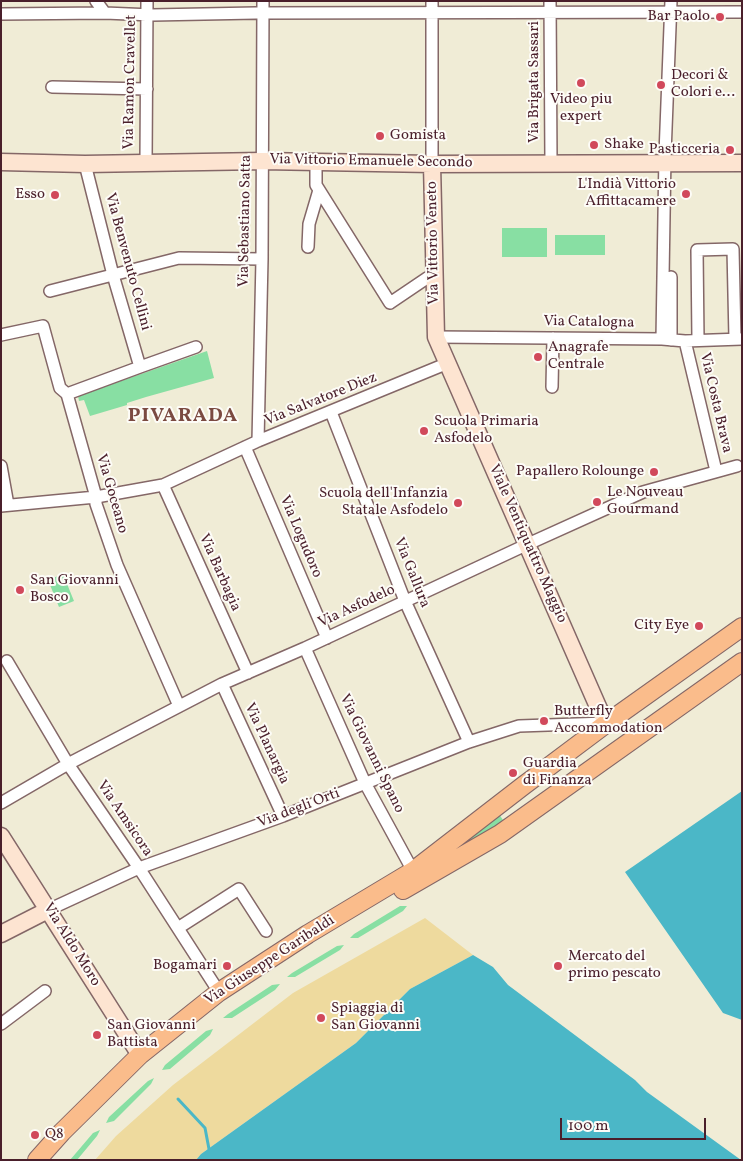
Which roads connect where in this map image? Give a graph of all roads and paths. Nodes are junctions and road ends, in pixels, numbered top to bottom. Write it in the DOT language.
graph roads {
  1 [pos="96,1"];
  2 [pos="147,1"];
  3 [pos="262,7"];
  4 [pos="432,7"];
  5 [pos="550,7"];
  6 [pos="671,7"];
  7 [pos="742,12"];
  8 [pos="1,14"];
  9 [pos="106,14"];
  10 [pos="147,14"];
  11 [pos="52,87"];
  12 [pos="146,89"];
  13 [pos="262,161"];
  14 [pos="1,162"];
  15 [pos="146,162"];
  16 [pos="316,162"];
  17 [pos="551,163"];
  18 [pos="665,163"];
  19 [pos="742,163"];
  20 [pos="85,164"];
  21 [pos="432,164"];
  22 [pos="319,190"];
  23 [pos="670,197"];
  24 [pos="308,247"];
  25 [pos="667,249"];
  26 [pos="262,259"];
  27 [pos="113,275"];
  28 [pos="434,277"];
  29 [pos="50,290"];
  30 [pos="1,335"];
  31 [pos="436,337"];
  32 [pos="553,338"];
  33 [pos="666,339"];
  34 [pos="738,339"];
  35 [pos="698,340"];
  36 [pos="685,341"];
  37 [pos="196,347"];
  38 [pos="448,363"];
  39 [pos="140,367"];
  40 [pos="552,387"];
  41 [pos="67,394"];
  42 [pos="332,412"];
  43 [pos="258,441"];
  44 [pos="245,448"];
  45 [pos="1,466"];
  46 [pos="737,466"];
  47 [pos="716,471"];
  48 [pos="163,485"];
  49 [pos="96,497"];
  50 [pos="4,505"];
  51 [pos="528,544"];
  52 [pos="405,601"];
  53 [pos="742,627"];
  54 [pos="327,638"];
  55 [pos="305,648"];
  56 [pos="7,661"];
  57 [pos="742,662"];
  58 [pos="248,673"];
  59 [pos="222,684"];
  60 [pos="179,706"];
  61 [pos="607,724"];
  62 [pos="469,742"];
  63 [pos="624,745"];
  64 [pos="68,764"];
  65 [pos="529,782"];
  66 [pos="365,783"];
  67 [pos="553,796"];
  68 [pos="1,803"];
  69 [pos="536,808"];
  70 [pos="283,816"];
  71 [pos="1,836"];
  72 [pos="435,863"];
  73 [pos="139,868"];
  74 [pos="413,871"];
  75 [pos="48,910"];
  76 [pos="178,928"];
  77 [pos="266,931"];
  78 [pos="1,934"];
  79 [pos="46,991"];
  80 [pos="219,992"];
  81 [pos="1,1024"];
  82 [pos="140,1055"];
  83 [pos="36,1160"];
  84 [pos="51,1160"];
  1 -- 9 [label="street"];
  2 -- 10 [label="street, Via Ramon Cravellet"];
  3 -- 4 [label="street"];
  3 -- 10 [label="street"];
  3 -- 13 [label="street, Via Sebastiano Satta"];
  4 -- 5 [label="street"];
  4 -- 21 [label="street, Via Vittorio Veneto"];
  5 -- 6 [label="street"];
  5 -- 17 [label="street, Via Brigata Sassari"];
  6 -- 7 [label="street"];
  6 -- 18 [label="street"];
  8 -- 9 [label="street"];
  9 -- 10 [label="street"];
  10 -- 12 [label="street, Via Ramon Cravellet"];
  11 -- 12 [label="street"];
  12 -- 15 [label="street, Via Ramon Cravellet"];
  13 -- 15 [label="street, Via Vittorio Emanuele Secondo"];
  13 -- 16 [label="street, Via Vittorio Emanuele Secondo"];
  13 -- 26 [label="street, Via Sebastiano Satta"];
  14 -- 20 [label="street, Via Vittorio Emanuele Secondo"];
  15 -- 20 [label="street, Via Vittorio Emanuele Secondo"];
  16 -- 21 [label="street, Via Vittorio Emanuele Secondo"];
  16 -- 22 [label="street"];
  17 -- 18 [label="street, Via Vittorio Emanuele Secondo"];
  17 -- 21 [label="street, Via Vittorio Emanuele Secondo"];
  18 -- 19 [label="street, Via Vittorio Emanuele Secondo"];
  18 -- 25 [label="street"];
  20 -- 27 [label="street, Via Benvenuto Cellini"];
  21 -- 28 [label="street, Via Vittorio Veneto"];
  22 -- 24 [label="street"];
  22 -- 28 [label="street"];
  23 -- 25 [label="street"];
  25 -- 33 [label="street"];
  26 -- 27 [label="street"];
  26 -- 43 [label="street, Via Sebastiano Satta"];
  27 -- 29 [label="street"];
  27 -- 39 [label="street, Via Benvenuto Cellini"];
  28 -- 31 [label="street, Via Vittorio Veneto"];
  30 -- 41 [label="street, Via Goceano"];
  31 -- 32 [label="street, Via Catalogna"];
  31 -- 38 [label="street, Via Vittorio Veneto"];
  32 -- 33 [label="street, Via Catalogna"];
  32 -- 40 [label="street"];
  33 -- 36 [label="street, Via Catalogna"];
  34 -- 35 [label="street, Via Catalogna"];
  34 -- 35 [label="street"];
  35 -- 36 [label="street, Via Catalogna"];
  36 -- 47 [label="street, Via Costa Brava"];
  37 -- 39 [label="street"];
  38 -- 42 [label="street, Via Salvatore Diez"];
  38 -- 51 [label="street, Viale Ventiquattro Maggio"];
  39 -- 41 [label="street"];
  41 -- 49 [label="street, Via Goceano"];
  42 -- 43 [label="street, Via Salvatore Diez"];
  42 -- 52 [label="street, Via Gallura"];
  43 -- 44 [label="street, Via Salvatore Diez"];
  44 -- 48 [label="street, Via Salvatore Diez"];
  44 -- 54 [label="street, Via Logudoro"];
  45 -- 50 [label="street"];
  46 -- 47 [label="street, Via Asfodelo"];
  47 -- 51 [label="street, Via Asfodelo"];
  48 -- 49 [label="street, Via Salvatore Diez"];
  48 -- 58 [label="street, Via Barbagia"];
  49 -- 50 [label="street, Via Salvatore Diez"];
  49 -- 60 [label="street, Via Goceano"];
  51 -- 52 [label="street, Via Asfodelo"];
  51 -- 61 [label="street, Viale Ventiquattro Maggio"];
  52 -- 54 [label="street, Via Asfodelo"];
  52 -- 62 [label="street, Via Gallura"];
  53 -- 61 [label="main road, Via Giuseppe Garibaldi"];
  54 -- 55 [label="street, Via Asfodelo"];
  55 -- 58 [label="street, Via Asfodelo"];
  55 -- 66 [label="street, Via Giovanni Spano"];
  56 -- 64 [label="street, Via Amsicora"];
  57 -- 63 [label="main road, Via Giuseppe Garibaldi"];
  58 -- 59 [label="street, Via Asfodelo"];
  59 -- 60 [label="street, Via Asfodelo"];
  59 -- 70 [label="street, Via Planargia"];
  60 -- 64 [label="street, Via Asfodelo"];
  61 -- 62 [label="street, Via degli Orti"];
  61 -- 63 [label="main road"];
  61 -- 65 [label="main road, Via Giuseppe Garibaldi"];
  62 -- 66 [label="street, Via degli Orti"];
  63 -- 67 [label="main road, Via Giuseppe Garibaldi"];
  64 -- 68 [label="street, Via Asfodelo"];
  64 -- 73 [label="street, Via Amsicora"];
  65 -- 67 [label="main road"];
  65 -- 69 [label="main road"];
  65 -- 72 [label="main road, Via Giuseppe Garibaldi"];
  66 -- 70 [label="street, Via degli Orti"];
  66 -- 74 [label="street, Via Giovanni Spano"];
  67 -- 69 [label="main road, Via Giuseppe Garibaldi"];
  69 -- 72 [label="main road, Via Giuseppe Garibaldi"];
  70 -- 73 [label="street, Via degli Orti"];
  71 -- 75 [label="street, Via Aldo Moro"];
  72 -- 74 [label="main road, Via Giuseppe Garibaldi"];
  72 -- 84 [label="main road, Via Giuseppe Garibaldi"];
  73 -- 75 [label="street, Via degli Orti"];
  73 -- 76 [label="street, Via Amsicora"];
  74 -- 80 [label="main road, Via Giuseppe Garibaldi"];
  75 -- 78 [label="street, Via degli Orti"];
  75 -- 82 [label="street, Via Aldo Moro"];
  76 -- 77 [label="street"];
  76 -- 80 [label="street, Via Amsicora"];
  79 -- 81 [label="street"];
  80 -- 82 [label="main road, Via Giuseppe Garibaldi"];
  82 -- 83 [label="main road, Via Giuseppe Garibaldi"];
}
